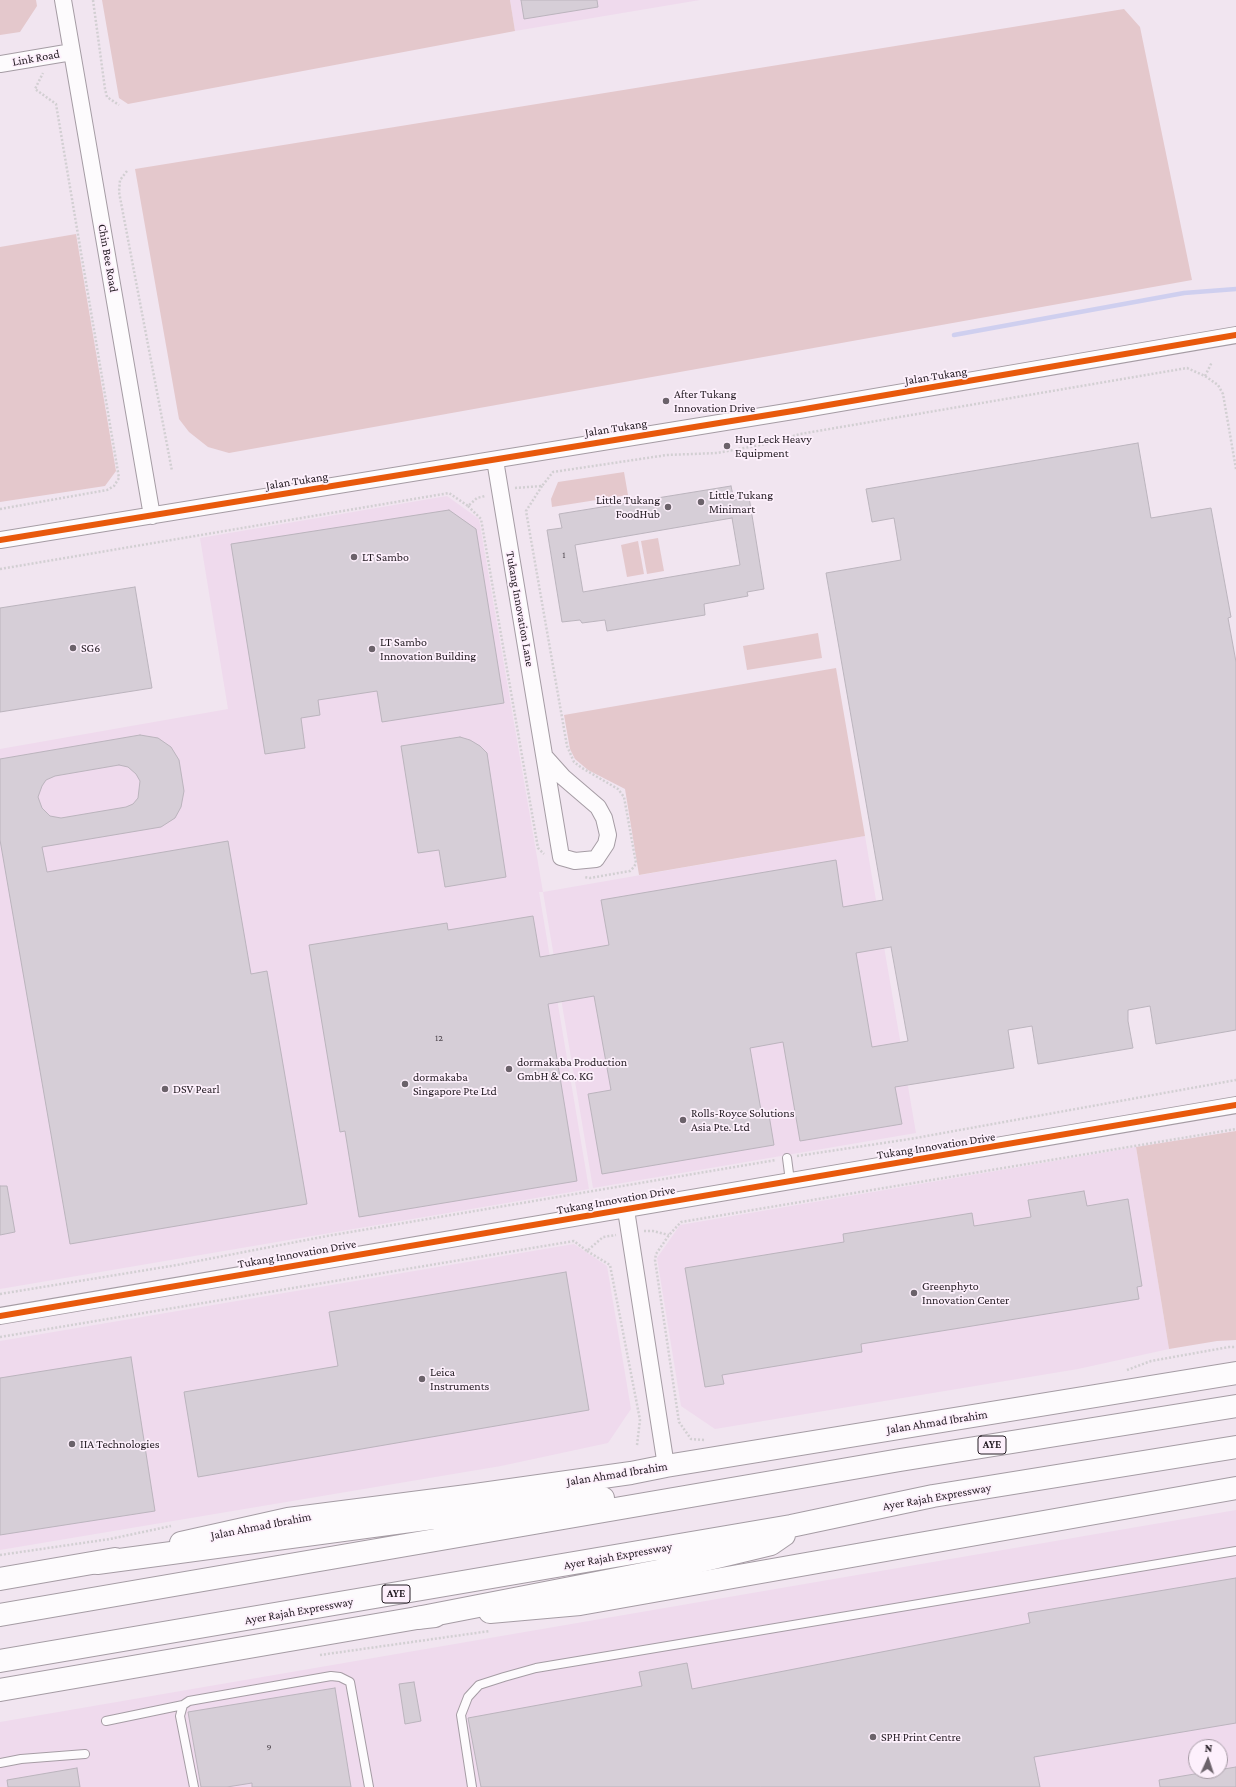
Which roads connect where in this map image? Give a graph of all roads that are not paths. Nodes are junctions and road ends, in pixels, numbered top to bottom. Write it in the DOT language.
graph roads {
  1 [pos="63,0"];
  2 [pos="72,52"];
  3 [pos="0,64"];
  4 [pos="1236,335"];
  5 [pos="495,460"];
  6 [pos="152,516"];
  7 [pos="0,540"];
  8 [pos="546,758"];
  9 [pos="1236,1105"];
  10 [pos="787,1158"];
  11 [pos="790,1181"];
  12 [pos="626,1210"];
  13 [pos="0,1316"];
  14 [pos="1236,1372"];
  15 [pos="1236,1406"];
  16 [pos="1236,1447"];
  17 [pos="666,1466"];
  18 [pos="748,1486"];
  19 [pos="1236,1488"];
  20 [pos="791,1526"];
  21 [pos="1236,1551"];
  22 [pos="97,1563"];
  23 [pos="0,1579"];
  24 [pos="0,1615"];
  25 [pos="417,1618"];
  26 [pos="0,1661"];
  27 [pos="0,1690"];
  28 [pos="183,1705"];
  29 [pos="106,1721"];
  30 [pos="85,1754"];
  31 [pos="0,1763"];
  32 [pos="194,1787"];
  33 [pos="369,1787"];
  34 [pos="472,1787"];
  1 -- 2 [label="street, Chin Bee Road"];
  2 -- 3 [label="street, Link Road"];
  2 -- 6 [label="street, Chin Bee Road"];
  4 -- 5 [label="street, Jalan Tukang"];
  5 -- 6 [label="street, Jalan Tukang"];
  5 -- 8 [label="street, Tukang Innovation Lane"];
  6 -- 7 [label="street, Jalan Tukang"];
  8 -- 8 [label="street, Tukang Innovation Lane"];
  9 -- 11 [label="street, Tukang Innovation Drive"];
  10 -- 11 [label="lane"];
  11 -- 12 [label="street, Tukang Innovation Drive"];
  12 -- 13 [label="street, Tukang Innovation Drive"];
  12 -- 17 [label="street, Tukang Innovation Drive"];
  14 -- 17 [label="main road, Jalan Ahmad Ibrahim"];
  15 -- 18 [label="main road, AYE"];
  16 -- 20 [label="main road, Ayer Rajah Expressway / AYE"];
  17 -- 22 [label="main road, Jalan Ahmad Ibrahim"];
  18 -- 22 [label="main road"];
  18 -- 24 [label="main road, AYE"];
  19 -- 25 [label="main road"];
  20 -- 25 [label="main road"];
  20 -- 26 [label="main road, Ayer Rajah Expressway / AYE"];
  21 -- 34 [label="lane"];
  22 -- 23 [label="main road, Jalan Ahmad Ibrahim"];
  25 -- 27 [label="main road"];
  28 -- 29 [label="lane"];
  28 -- 32 [label="lane"];
  28 -- 33 [label="lane"];
  30 -- 31 [label="lane"];
}
